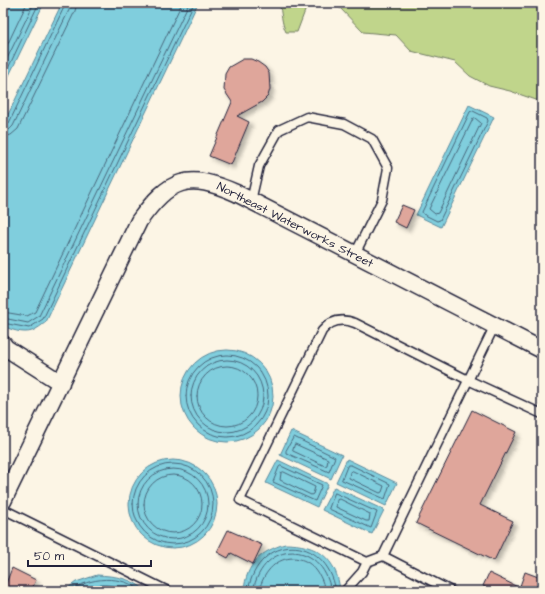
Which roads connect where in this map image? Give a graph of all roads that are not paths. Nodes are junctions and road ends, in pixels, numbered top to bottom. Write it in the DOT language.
graph roads {
  1 [pos="251,200"];
  2 [pos="355,254"];
  3 [pos="494,327"];
  4 [pos="3,344"];
  5 [pos="542,350"];
  6 [pos="468,380"];
  7 [pos="61,383"];
  8 [pos="542,414"];
  9 [pos="5,492"];
  10 [pos="3,509"];
  11 [pos="383,556"];
  12 [pos="367,562"];
  13 [pos="168,591"];
  14 [pos="345,591"];
  15 [pos="451,591"];
  1 -- 2 [label="street, Northeast Waterworks Street"];
  1 -- 2 [label="lane"];
  1 -- 7 [label="street, Northeast Waterworks Street"];
  2 -- 3 [label="street, Northeast Waterworks Street"];
  3 -- 5 [label="street, Northeast Waterworks Street"];
  3 -- 6 [label="lane"];
  4 -- 7 [label="street"];
  6 -- 8 [label="lane"];
  6 -- 11 [label="lane"];
  6 -- 12 [label="lane"];
  7 -- 9 [label="street, Northeast Waterworks Street"];
  10 -- 13 [label="lane"];
  11 -- 12 [label="lane"];
  11 -- 15 [label="lane"];
  12 -- 14 [label="lane"];
}
